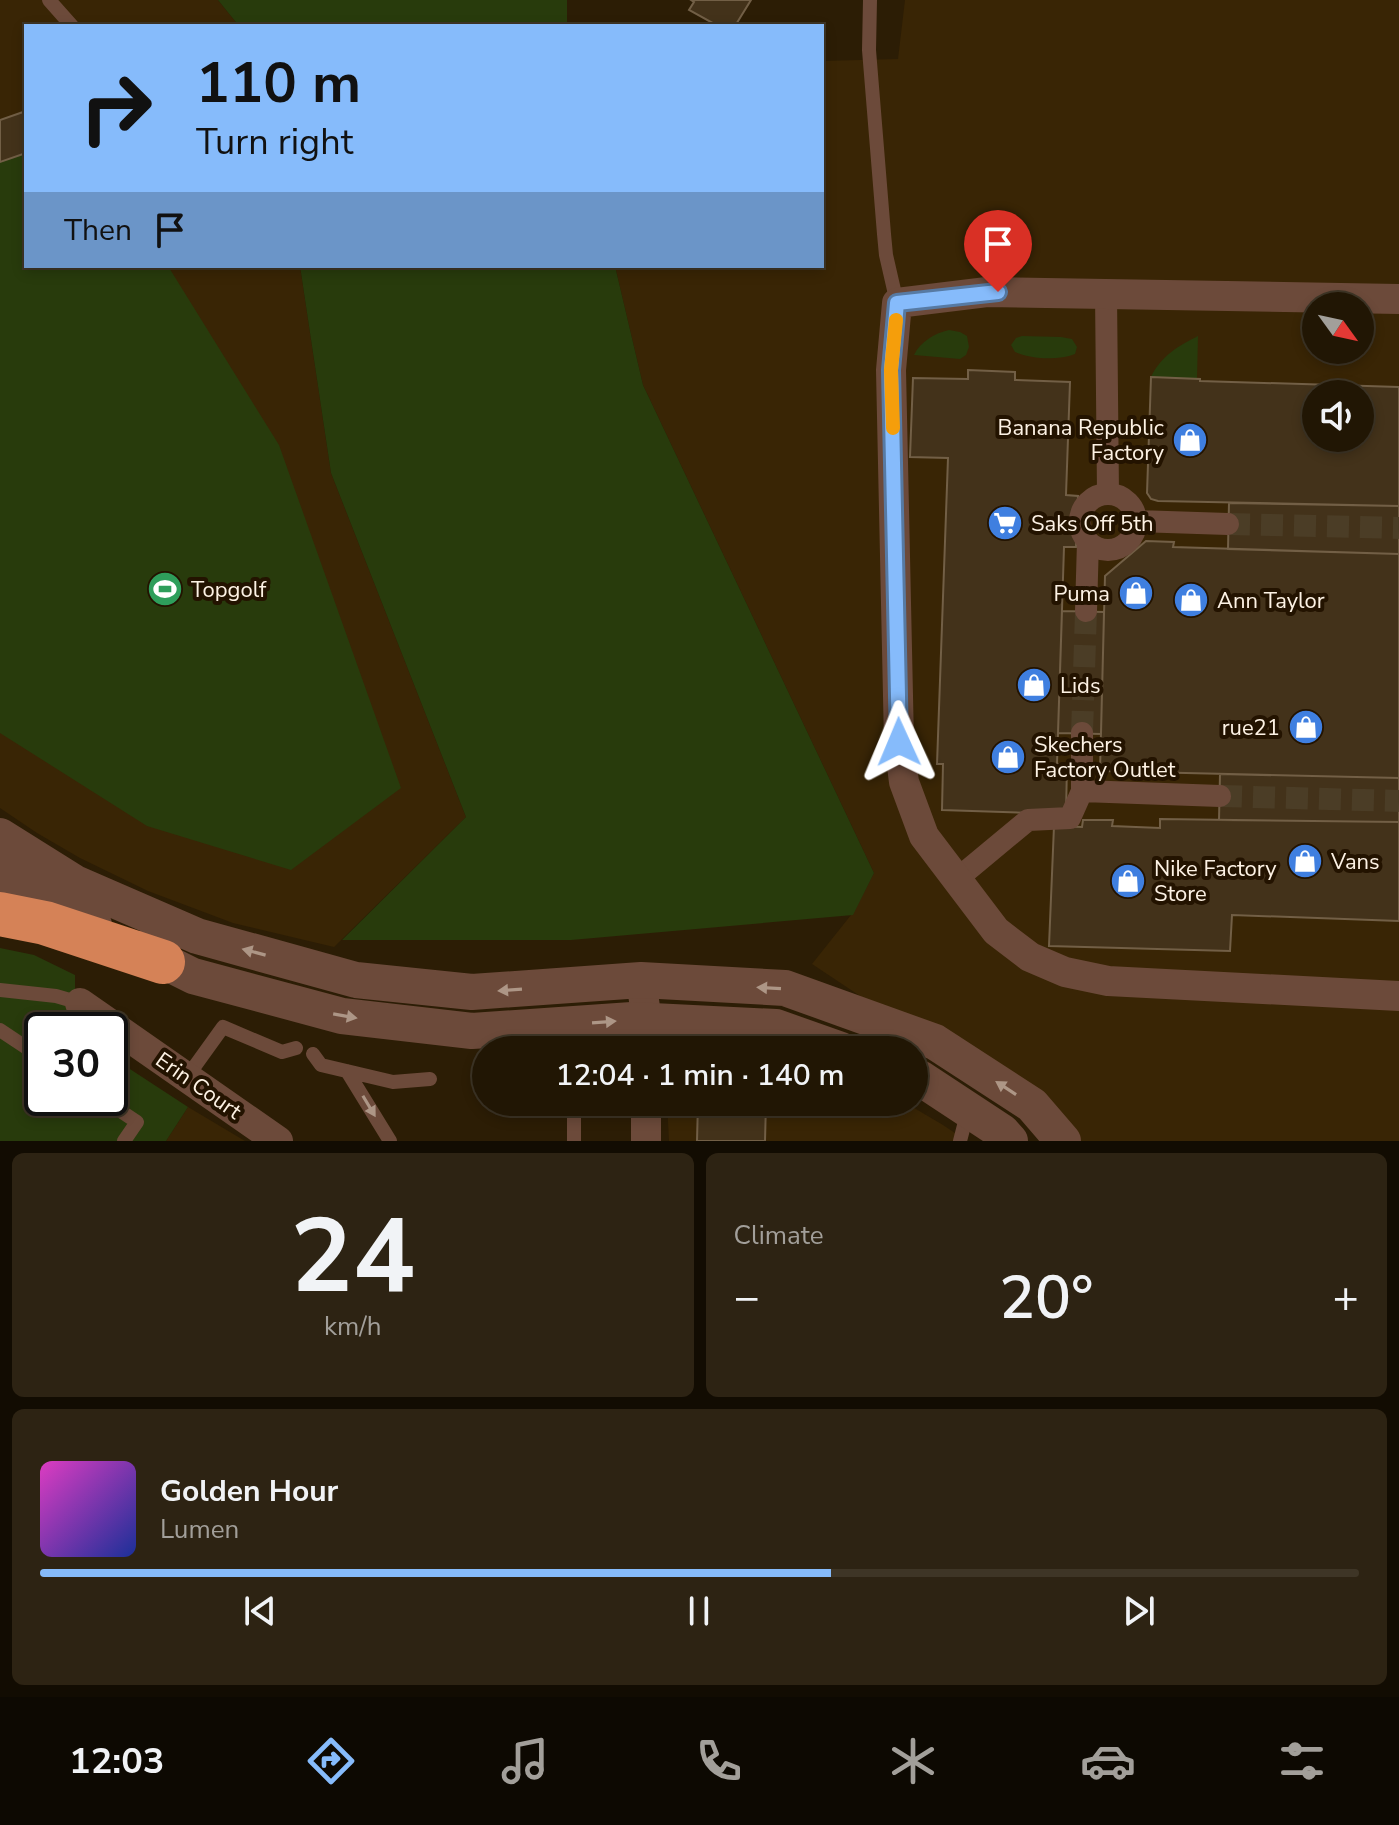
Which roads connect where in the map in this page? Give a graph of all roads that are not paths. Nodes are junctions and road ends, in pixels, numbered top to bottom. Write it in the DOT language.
graph roads {
  1 [pos="49,0"];
  2 [pos="870,0"];
  3 [pos="70,24"];
  4 [pos="1106,294"];
  5 [pos="1399,299"];
  6 [pos="897,303"];
  7 [pos="1108,494"];
  8 [pos="1137,521"];
  9 [pos="1228,524"];
  10 [pos="1088,541"];
  11 [pos="1086,611"];
  12 [pos="1082,733"];
  13 [pos="1082,791"];
  14 [pos="1220,796"];
  15 [pos="0,836"];
  16 [pos="0,872"];
  17 [pos="957,879"];
  18 [pos="0,914"];
  19 [pos="163,962"];
  20 [pos="641,980"];
  21 [pos="0,990"];
  22 [pos="1399,996"];
  23 [pos="80,1003"];
  24 [pos="74,1012"];
  25 [pos="0,1030"];
  26 [pos="647,1035"];
  27 [pos="801,1036"];
  28 [pos="24,1046"];
  29 [pos="289,1055"];
  30 [pos="306,1071"];
  31 [pos="347,1071"];
  32 [pos="187,1077"];
  33 [pos="430,1079"];
  34 [pos="928,1090"];
  35 [pos="128,1116"];
  36 [pos="574,1116"];
  37 [pos="646,1116"];
  38 [pos="964,1125"];
  39 [pos="124,1141"];
  40 [pos="278,1141"];
  41 [pos="390,1141"];
  42 [pos="574,1141"];
  43 [pos="646,1141"];
  44 [pos="1010,1141"];
  45 [pos="1063,1141"];
  1 -- 3 [label="lane"];
  2 -- 6 [label="lane"];
  4 -- 5 [label="street"];
  4 -- 6 [label="street"];
  4 -- 7 [label="street"];
  6 -- 17 [label="street"];
  7 -- 8 [label="street"];
  7 -- 10 [label="street"];
  8 -- 9 [label="street"];
  8 -- 10 [label="street"];
  10 -- 11 [label="street"];
  12 -- 13 [label="street"];
  13 -- 14 [label="street"];
  13 -- 17 [label="street"];
  20 -- 15 [label="street, one-way"];
  16 -- 19 [label="street"];
  17 -- 22 [label="street"];
  18 -- 19 [label="highway"];
  19 -- 26 [label="street, one-way"];
  20 -- 26 [label="street"];
  45 -- 20 [label="street, one-way"];
  21 -- 23 [label="lane"];
  23 -- 24 [label="lane"];
  23 -- 32 [label="street, Erin Court"];
  25 -- 28 [label="lane"];
  26 -- 27 [label="street"];
  29 -- 32 [label="lane"];
  30 -- 31 [label="lane"];
  31 -- 33 [label="lane"];
  31 -- 41 [label="lane, one-way"];
  32 -- 40 [label="street, Erin Court"];
  34 -- 38 [label="street"];
  35 -- 39 [label="lane"];
  36 -- 42 [label="lane"];
  37 -- 43 [label="street"];
  38 -- 44 [label="street"];
}
